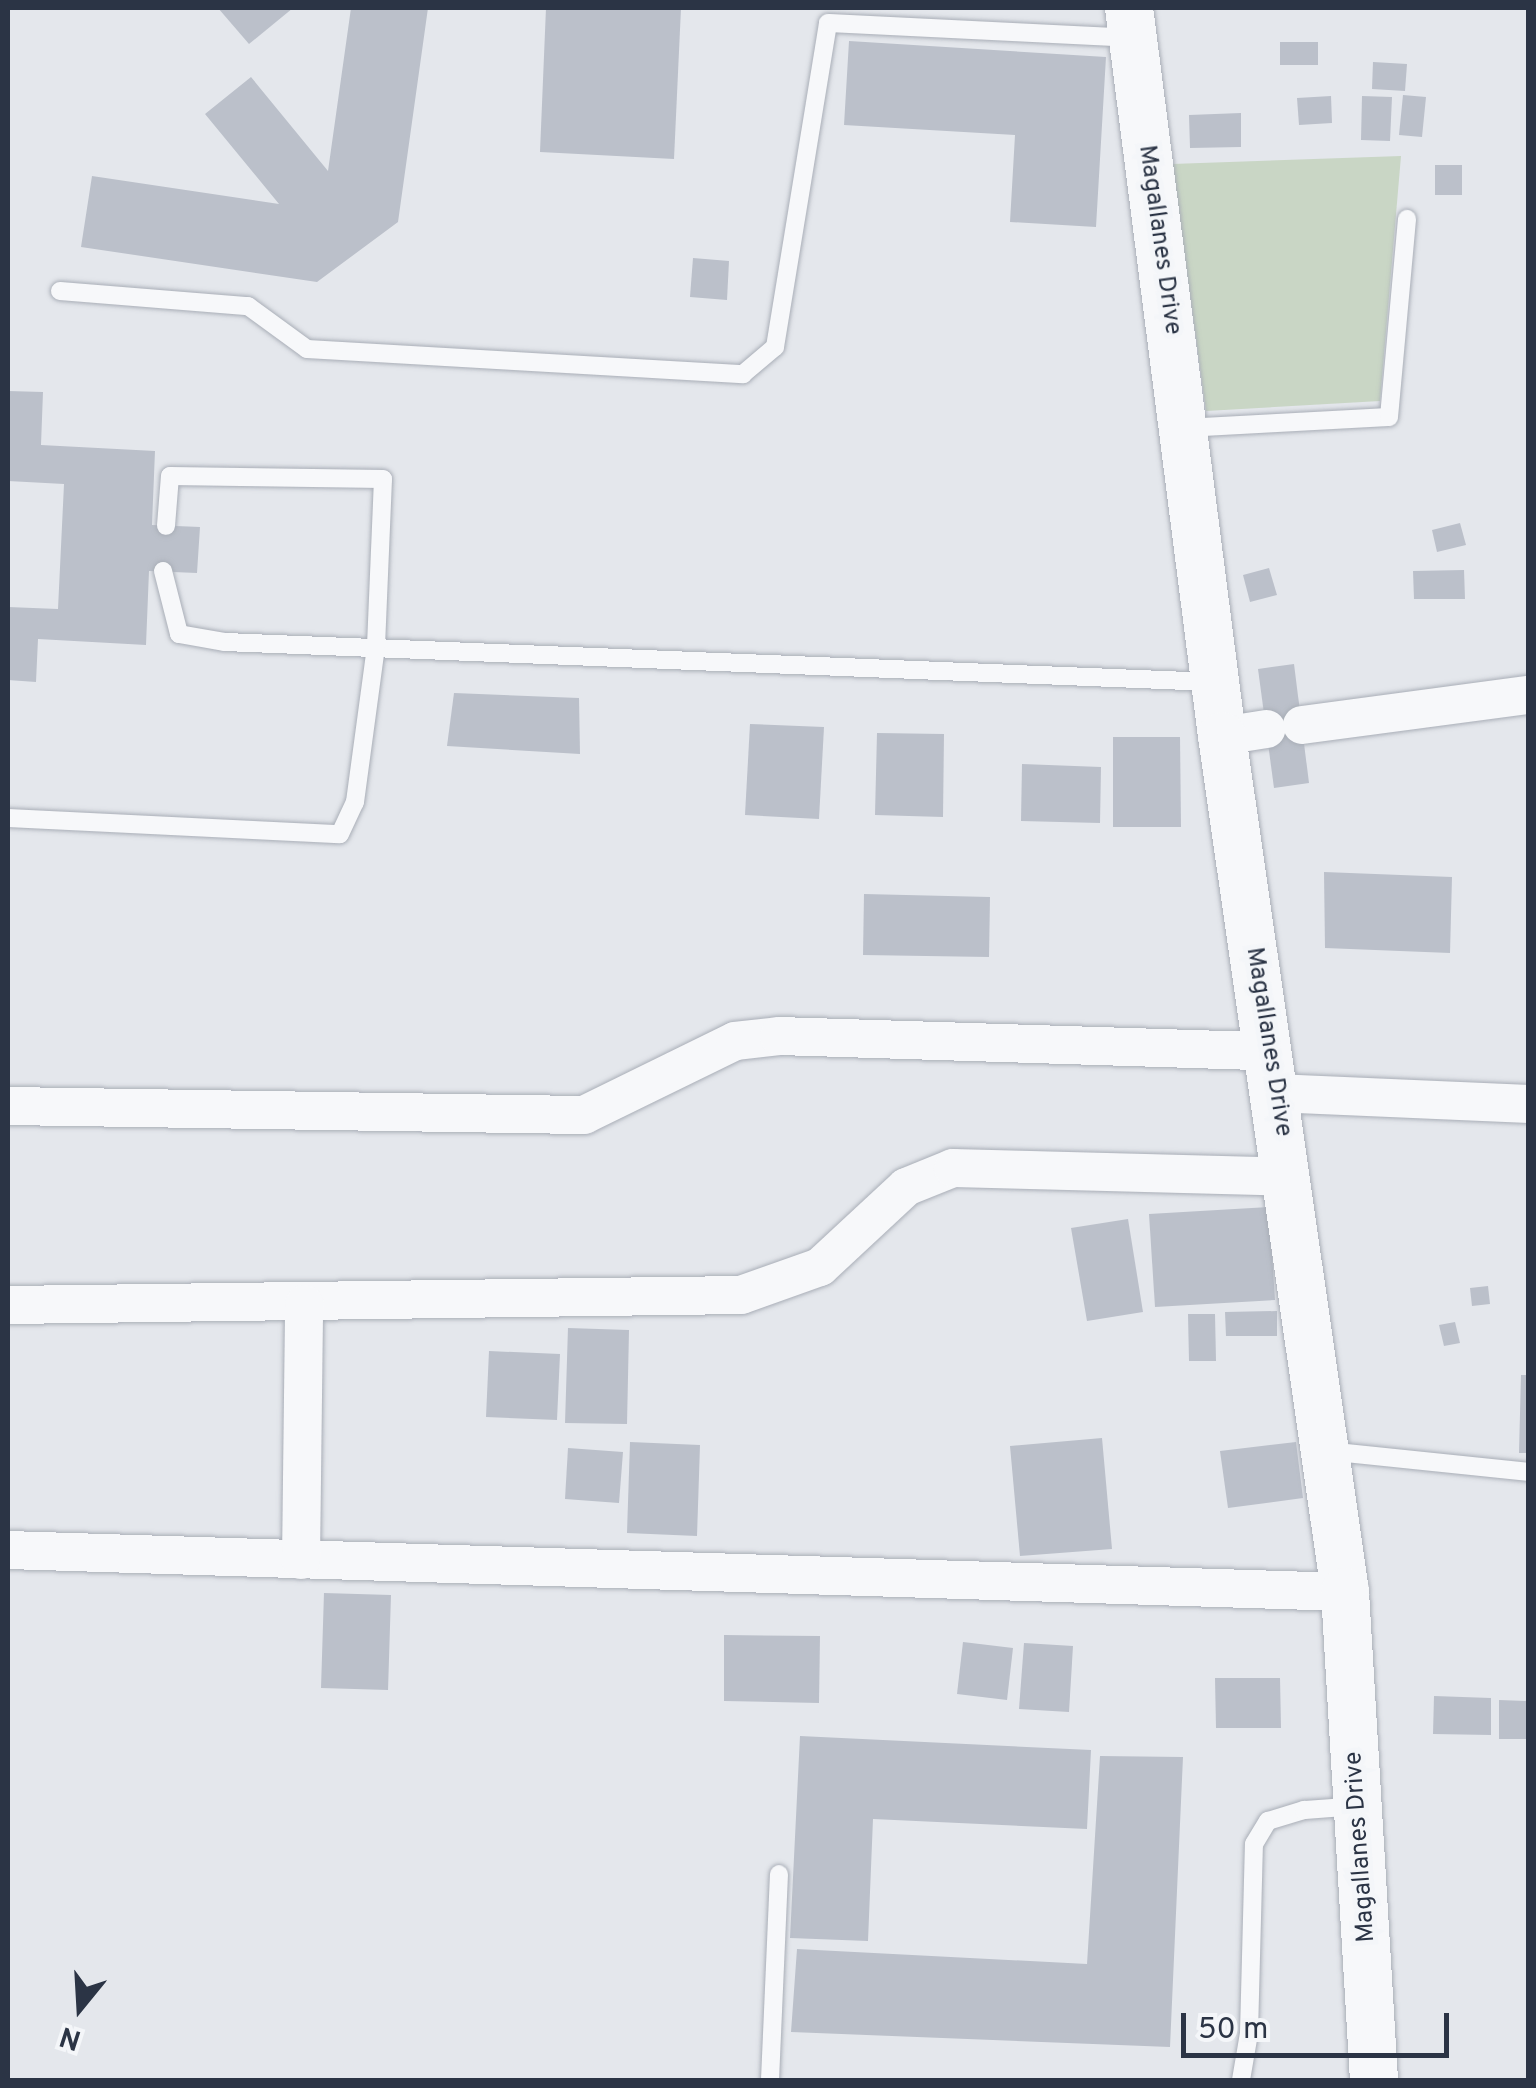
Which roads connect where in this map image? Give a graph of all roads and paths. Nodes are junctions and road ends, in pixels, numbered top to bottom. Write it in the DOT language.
graph roads {
  1 [pos="1130,23"];
  2 [pos="1407,218"];
  3 [pos="60,291"];
  4 [pos="1184,428"];
  5 [pos="166,526"];
  6 [pos="164,572"];
  7 [pos="376,646"];
  8 [pos="1215,682"];
  9 [pos="1528,695"];
  10 [pos="1263,730"];
  11 [pos="8,818"];
  12 [pos="1272,1072"];
  13 [pos="1528,1104"];
  14 [pos="8,1106"];
  15 [pos="1288,1176"];
  16 [pos="304,1304"];
  17 [pos="8,1305"];
  18 [pos="1326,1451"];
  19 [pos="1528,1472"];
  20 [pos="8,1550"];
  21 [pos="301,1560"];
  22 [pos="1345,1592"];
  23 [pos="1358,1806"];
  24 [pos="779,1874"];
  25 [pos="770,2080"];
  26 [pos="1241,2080"];
  27 [pos="1374,2080"];
  1 -- 3 [label="lane"];
  1 -- 4 [label="street, Magallanes Drive"];
  2 -- 4 [label="lane"];
  4 -- 8 [label="street, Magallanes Drive"];
  5 -- 7 [label="lane"];
  6 -- 7 [label="lane"];
  7 -- 8 [label="lane"];
  7 -- 11 [label="lane"];
  8 -- 10 [label="street, Magallanes Drive"];
  9 -- 10 [label="street"];
  10 -- 12 [label="street, Magallanes Drive"];
  12 -- 13 [label="street"];
  12 -- 14 [label="street"];
  12 -- 15 [label="street, Magallanes Drive"];
  15 -- 16 [label="street"];
  15 -- 18 [label="street, Magallanes Drive"];
  16 -- 17 [label="street"];
  16 -- 21 [label="street"];
  18 -- 19 [label="lane"];
  18 -- 22 [label="street, Magallanes Drive"];
  20 -- 21 [label="street"];
  21 -- 22 [label="street"];
  22 -- 23 [label="street, Magallanes Drive"];
  23 -- 26 [label="lane"];
  23 -- 27 [label="street, Magallanes Drive"];
  24 -- 25 [label="lane"];
}
